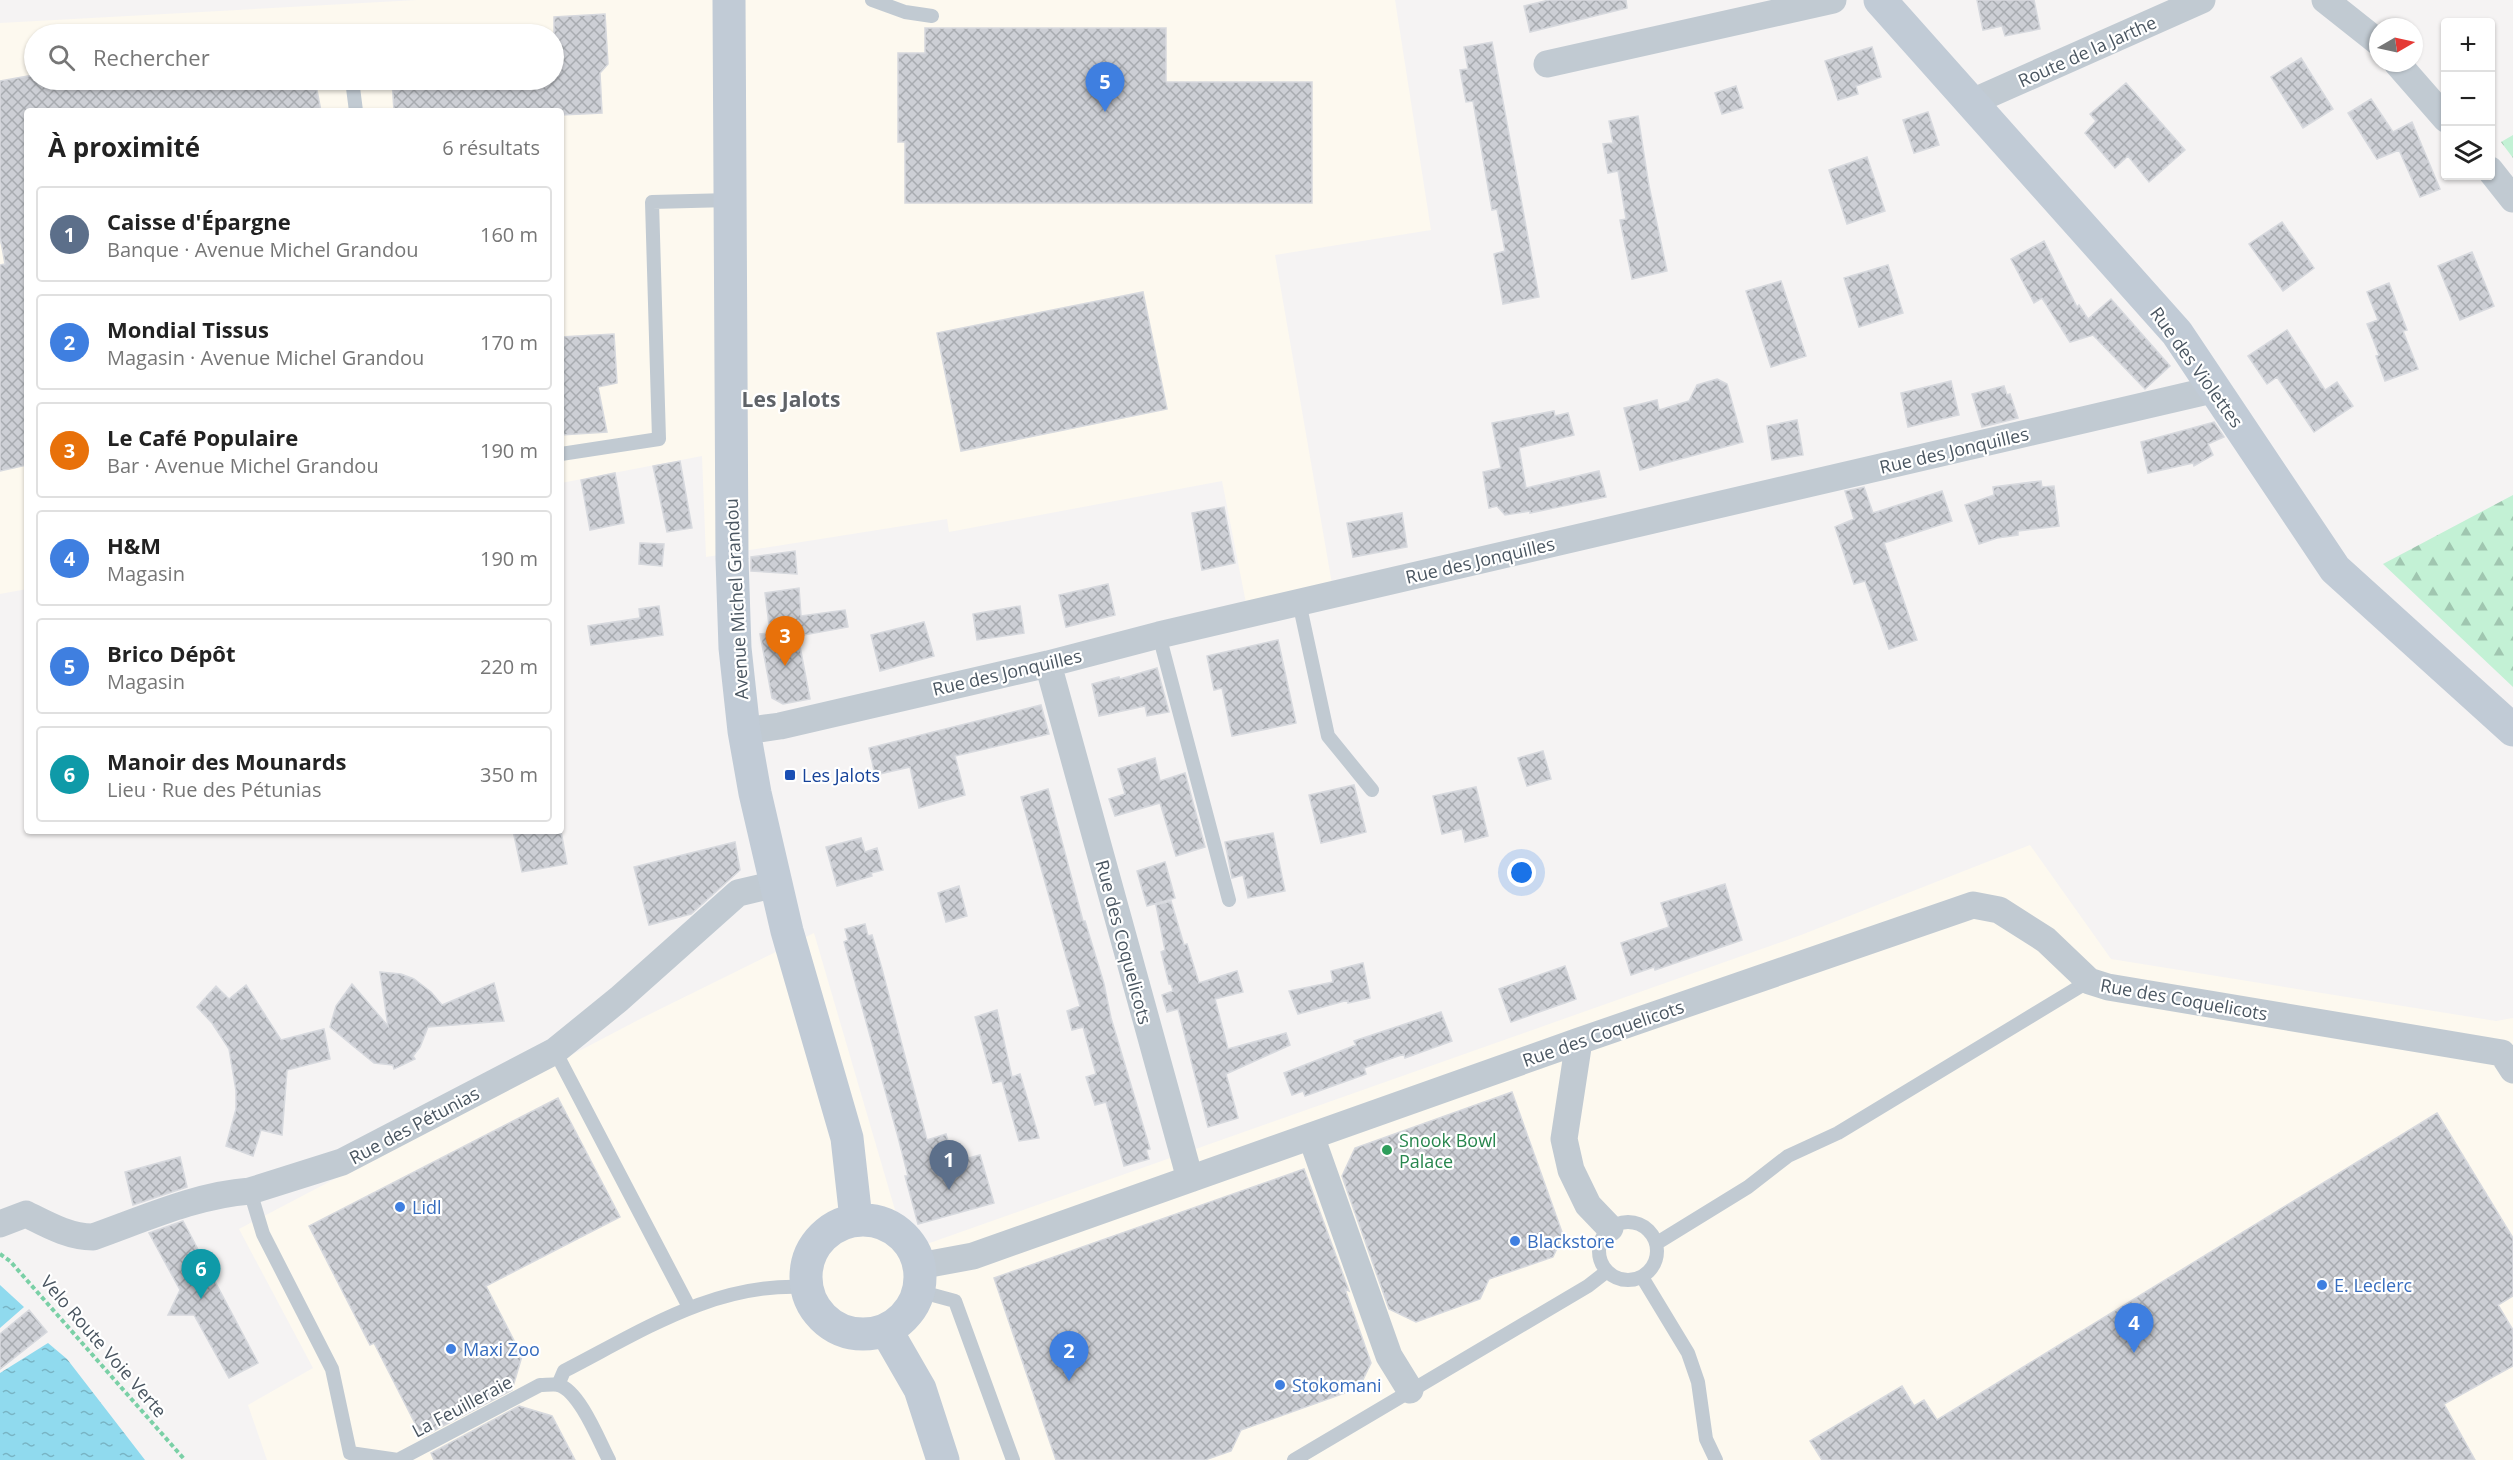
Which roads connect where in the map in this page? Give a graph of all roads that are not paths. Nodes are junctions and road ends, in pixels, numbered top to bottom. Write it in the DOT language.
graph roads {
  1 [pos="729,0"];
  2 [pos="872,0"];
  3 [pos="1833,0"];
  4 [pos="1880,0"];
  5 [pos="2202,0"];
  6 [pos="2325,0"];
  7 [pos="932,16"];
  8 [pos="2369,35"];
  9 [pos="1546,64"];
  10 [pos="2405,72"];
  11 [pos="353,90"];
  12 [pos="1972,102"];
  13 [pos="356,108"];
  14 [pos="2441,113"];
  15 [pos="2495,176"];
  16 [pos="2513,199"];
  17 [pos="730,200"];
  18 [pos="2216,388"];
  19 [pos="564,454"];
  20 [pos="1299,602"];
  21 [pos="1159,635"];
  22 [pos="1048,664"];
  23 [pos="2513,730"];
  24 [pos="744,731"];
  25 [pos="1372,790"];
  26 [pos="776,884"];
  27 [pos="1229,900"];
  28 [pos="2090,981"];
  29 [pos="1580,1041"];
  30 [pos="555,1051"];
  31 [pos="2513,1070"];
  32 [pos="1311,1136"];
  33 [pos="1190,1179"];
  34 [pos="250,1191"];
  35 [pos="856,1219"];
  36 [pos="0,1224"];
  37 [pos="1610,1228"];
  38 [pos="1657,1244"];
  39 [pos="1606,1272"];
  40 [pos="1642,1277"];
  41 [pos="919,1278"];
  42 [pos="806,1287"];
  43 [pos="689,1308"];
  44 [pos="886,1330"];
  45 [pos="558,1385"];
  46 [pos="1410,1390"];
  47 [pos="398,1460"];
  48 [pos="609,1460"];
  49 [pos="943,1460"];
  50 [pos="1013,1460"];
  51 [pos="1294,1460"];
  52 [pos="1716,1460"];
  1 -- 17 [label="main road, Avenue Michel Grandou"];
  2 -- 7 [label="lane"];
  3 -- 9 [label="street"];
  4 -- 12 [label="main road, Rue des Violettes"];
  5 -- 12 [label="street, Route de la Jarthe"];
  6 -- 8 [label="street"];
  10 -- 14 [label="street"];
  11 -- 13 [label="lane"];
  12 -- 18 [label="main road, Rue des Violettes"];
  15 -- 16 [label="street"];
  17 -- 19 [label="lane"];
  17 -- 24 [label="main road, Avenue Michel Grandou"];
  18 -- 20 [label="street, Rue des Jonquilles"];
  18 -- 23 [label="main road, Rue des Violettes"];
  20 -- 21 [label="street, Rue des Jonquilles"];
  20 -- 25 [label="lane"];
  21 -- 22 [label="street, Rue des Jonquilles"];
  21 -- 27 [label="lane"];
  22 -- 24 [label="street, Rue des Jonquilles"];
  22 -- 33 [label="street, Rue des Coquelicots"];
  24 -- 26 [label="main road, Avenue Michel Grandou"];
  26 -- 30 [label="street, Rue des Pétunias"];
  26 -- 35 [label="main road, Avenue Michel Grandou"];
  28 -- 29 [label="street, Rue des Coquelicots"];
  28 -- 31 [label="street, Rue des Coquelicots"];
  28 -- 38 [label="lane"];
  29 -- 32 [label="street, Rue des Coquelicots"];
  29 -- 37 [label="street"];
  30 -- 34 [label="street, Rue des Pétunias"];
  30 -- 43 [label="lane"];
  32 -- 33 [label="street, Rue des Coquelicots"];
  32 -- 46 [label="street"];
  33 -- 41 [label="street"];
  34 -- 36 [label="street, Rue des Pétunias"];
  34 -- 47 [label="lane"];
  35 -- 41 [label="main road"];
  35 -- 42 [label="main road"];
  37 -- 38 [label="lane"];
  37 -- 39 [label="lane"];
  38 -- 40 [label="lane"];
  39 -- 40 [label="lane"];
  39 -- 46 [label="lane"];
  40 -- 52 [label="lane"];
  41 -- 44 [label="main road"];
  41 -- 50 [label="lane"];
  42 -- 43 [label="lane"];
  42 -- 44 [label="main road"];
  43 -- 45 [label="lane"];
  44 -- 49 [label="main road"];
  45 -- 47 [label="lane, La Feuilleraie"];
  45 -- 48 [label="lane"];
  46 -- 51 [label="lane"];
}
